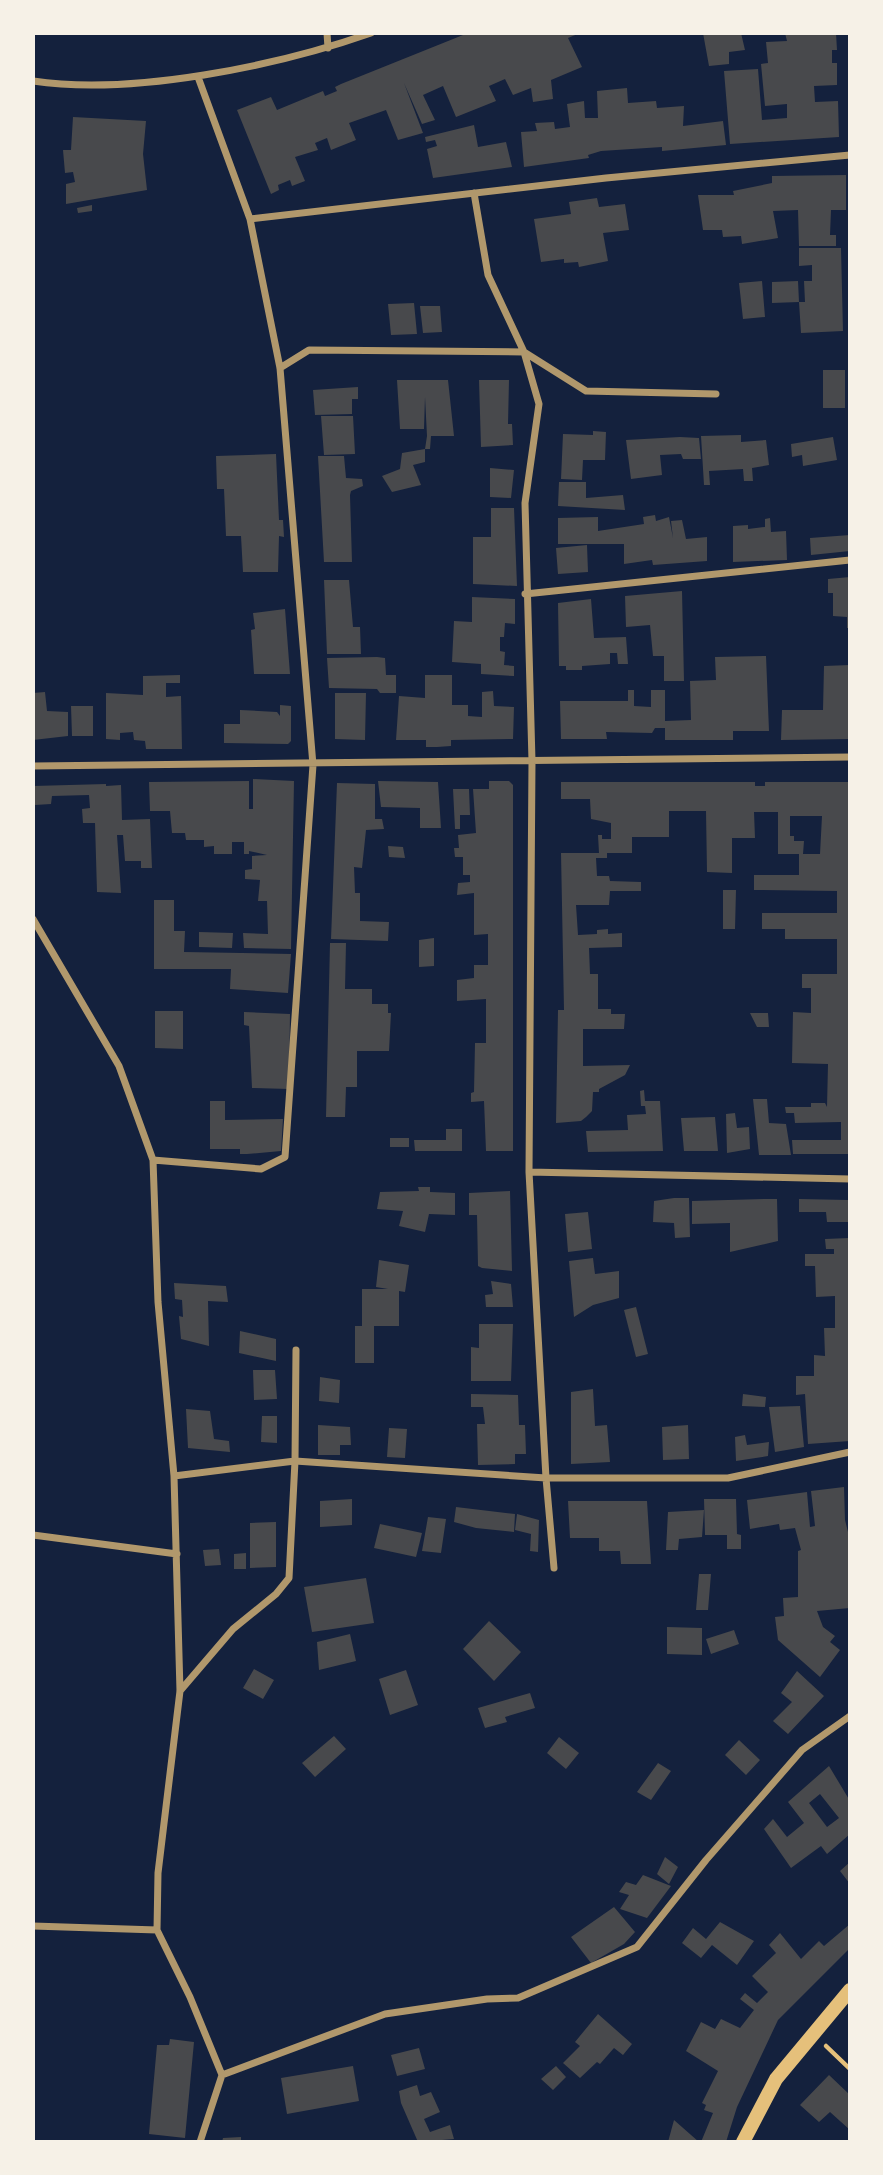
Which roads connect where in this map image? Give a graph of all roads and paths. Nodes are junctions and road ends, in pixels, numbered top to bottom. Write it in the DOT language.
graph roads {
  1 [pos="327,33"];
  2 [pos="371,33"];
  3 [pos="328,48"];
  4 [pos="198,77"];
  5 [pos="33,81"];
  6 [pos="850,155"];
  7 [pos="474,193"];
  8 [pos="250,219"];
  9 [pos="524,352"];
  10 [pos="280,368"];
  11 [pos="716,394"];
  12 [pos="850,560"];
  13 [pos="525,594"];
  14 [pos="850,757"];
  15 [pos="531,761"];
  16 [pos="313,765"];
  17 [pos="33,766"];
  18 [pos="33,919"];
  19 [pos="153,1160"];
  20 [pos="529,1172"];
  21 [pos="850,1178"];
  22 [pos="296,1350"];
  23 [pos="850,1452"];
  24 [pos="295,1461"];
  25 [pos="174,1476"];
  26 [pos="545,1478"];
  27 [pos="33,1535"];
  28 [pos="177,1554"];
  29 [pos="554,1568"];
  30 [pos="180,1691"];
  31 [pos="850,1716"];
  32 [pos="33,1926"];
  33 [pos="157,1930"];
  34 [pos="850,1990"];
  35 [pos="812,2034"];
  36 [pos="850,2069"];
  37 [pos="222,2075"];
  38 [pos="200,2142"];
  39 [pos="743,2142"];
  1 -- 3 [label="street"];
  2 -- 3 [label="street"];
  3 -- 4 [label="street"];
  4 -- 5 [label="street"];
  4 -- 8 [label="street"];
  6 -- 7 [label="street"];
  7 -- 8 [label="street"];
  7 -- 9 [label="street"];
  8 -- 10 [label="street"];
  9 -- 10 [label="street"];
  9 -- 11 [label="street"];
  9 -- 13 [label="street"];
  10 -- 16 [label="street"];
  12 -- 13 [label="street"];
  13 -- 15 [label="street"];
  14 -- 15 [label="street"];
  15 -- 16 [label="street"];
  15 -- 20 [label="street"];
  16 -- 17 [label="street"];
  16 -- 19 [label="street"];
  18 -- 19 [label="street"];
  19 -- 25 [label="street"];
  20 -- 21 [label="street"];
  20 -- 26 [label="street"];
  22 -- 24 [label="street"];
  23 -- 26 [label="street"];
  24 -- 25 [label="street"];
  24 -- 26 [label="street"];
  24 -- 30 [label="street"];
  25 -- 28 [label="street"];
  26 -- 29 [label="street"];
  27 -- 28 [label="street"];
  28 -- 30 [label="street"];
  30 -- 33 [label="street"];
  31 -- 37 [label="street"];
  32 -- 33 [label="street"];
  33 -- 37 [label="street"];
  34 -- 35 [label="main road"];
  35 -- 36 [label="path"];
  35 -- 39 [label="main road"];
  37 -- 38 [label="street"];
}
